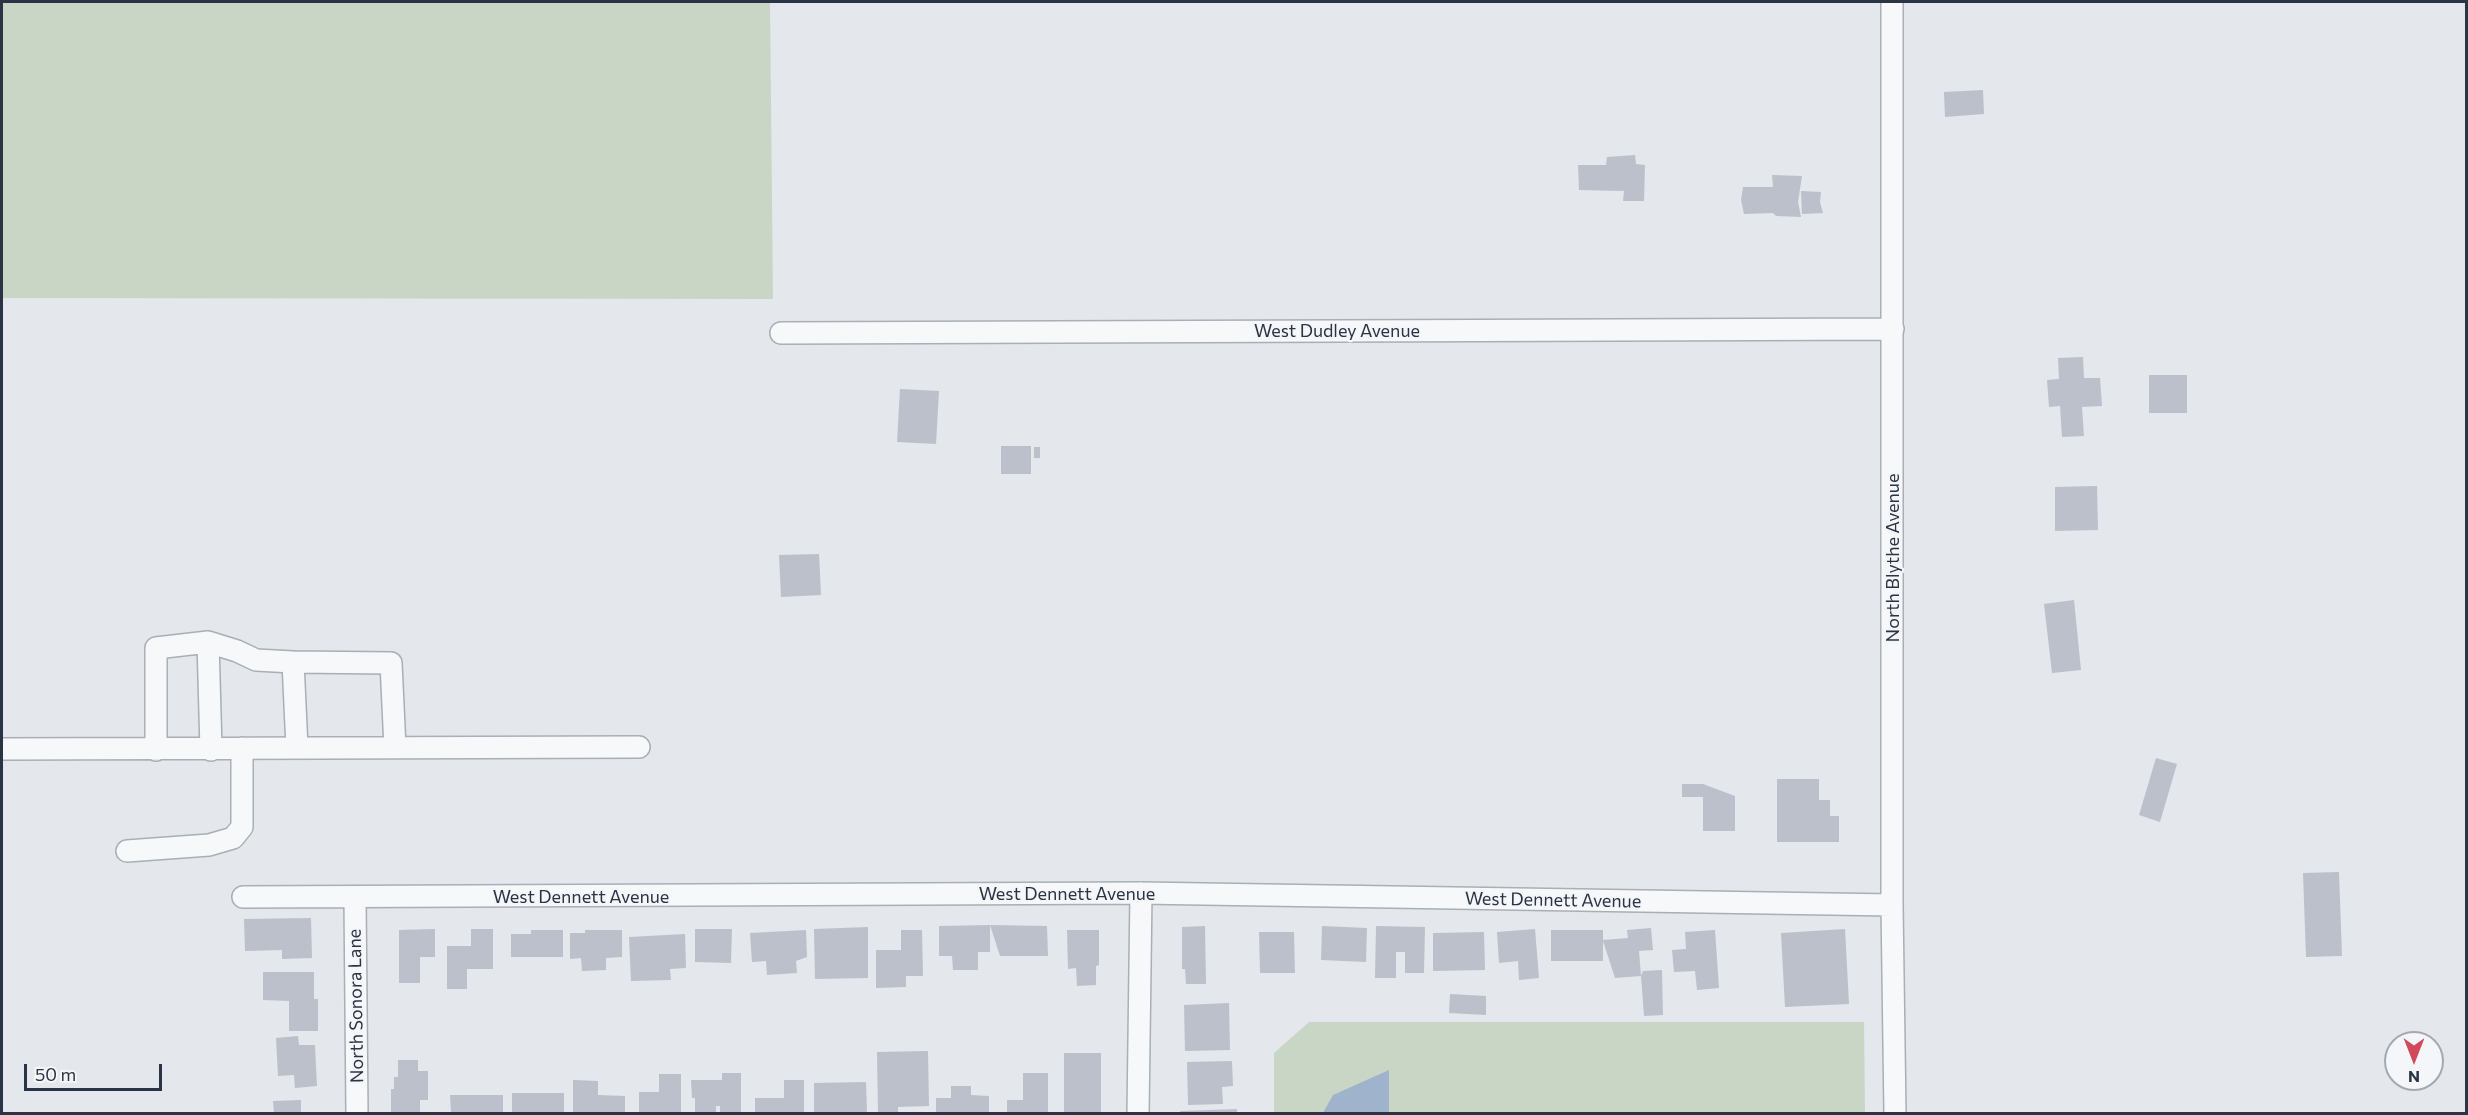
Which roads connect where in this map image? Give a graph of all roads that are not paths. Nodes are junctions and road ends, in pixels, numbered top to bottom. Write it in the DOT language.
graph roads {
  1 [pos="1892,2"];
  2 [pos="1893,329"];
  3 [pos="781,333"];
  4 [pos="208,642"];
  5 [pos="292,662"];
  6 [pos="639,747"];
  7 [pos="242,748"];
  8 [pos="297,748"];
  9 [pos="395,748"];
  10 [pos="2,749"];
  11 [pos="156,750"];
  12 [pos="211,750"];
  13 [pos="127,851"];
  14 [pos="1141,893"];
  15 [pos="243,897"];
  16 [pos="355,898"];
  17 [pos="1892,905"];
  18 [pos="357,1113"];
  19 [pos="1138,1113"];
  20 [pos="1895,1113"];
  1 -- 2 [label="street, North Blythe Avenue"];
  2 -- 3 [label="street, West Dudley Avenue"];
  2 -- 17 [label="street, North Blythe Avenue"];
  4 -- 5 [label="street"];
  4 -- 11 [label="street"];
  4 -- 12 [label="street"];
  5 -- 8 [label="street"];
  5 -- 9 [label="street"];
  6 -- 9 [label="street"];
  7 -- 8 [label="street"];
  7 -- 12 [label="street"];
  7 -- 13 [label="street"];
  8 -- 9 [label="street"];
  10 -- 11 [label="street"];
  11 -- 12 [label="street"];
  14 -- 16 [label="street, West Dennett Avenue"];
  14 -- 17 [label="street, West Dennett Avenue"];
  14 -- 19 [label="street"];
  15 -- 16 [label="street, West Dennett Avenue"];
  16 -- 18 [label="street, North Sonora Lane"];
  17 -- 20 [label="street, North Blythe Avenue"];
}
